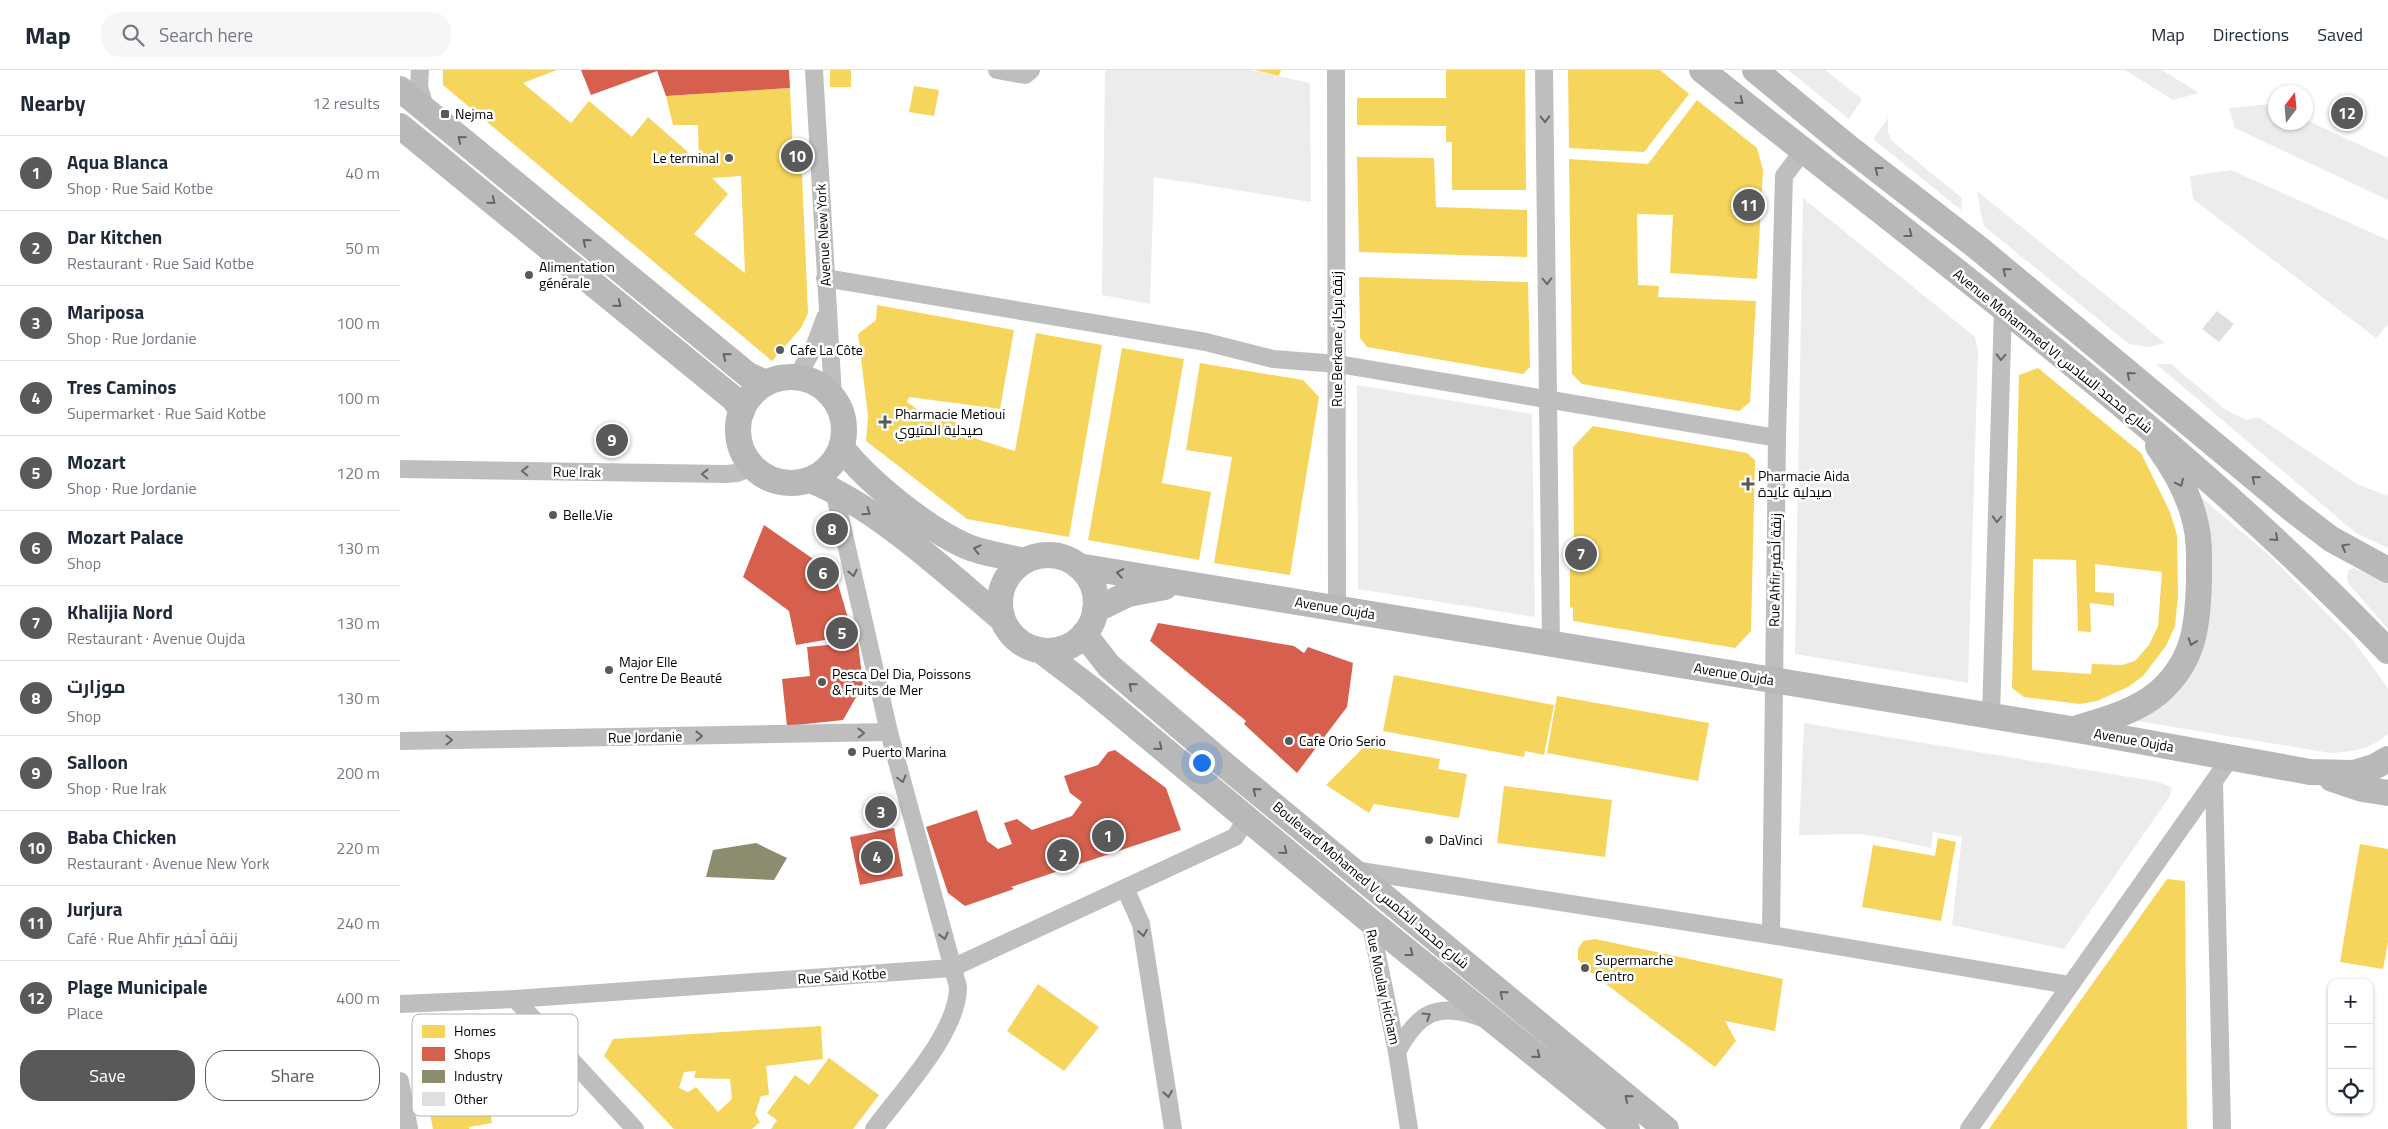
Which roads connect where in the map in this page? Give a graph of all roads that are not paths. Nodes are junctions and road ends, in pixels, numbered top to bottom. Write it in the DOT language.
graph roads {
  1 [pos="420,70"];
  2 [pos="814,70"];
  3 [pos="998,70"];
  4 [pos="1031,70"];
  5 [pos="1336,70"];
  6 [pos="1544,70"];
  7 [pos="1702,70"];
  8 [pos="1755,70"];
  9 [pos="400,89"];
  10 [pos="426,110"];
  11 [pos="400,126"];
  12 [pos="1803,151"];
  13 [pos="825,278"];
  14 [pos="2003,308"];
  15 [pos="827,310"];
  16 [pos="1338,364"];
  17 [pos="797,377"];
  18 [pos="766,383"];
  19 [pos="833,396"];
  20 [pos="1549,400"];
  21 [pos="742,411"];
  22 [pos="2145,427"];
  23 [pos="1777,438"];
  24 [pos="842,448"];
  25 [pos="753,467"];
  26 [pos="400,470"];
  27 [pos="810,480"];
  28 [pos="834,491"];
  29 [pos="1024,561"];
  30 [pos="1078,566"];
  31 [pos="2388,570"];
  32 [pos="1186,584"];
  33 [pos="1337,608"];
  34 [pos="1095,610"];
  35 [pos="1002,618"];
  36 [pos="1084,634"];
  37 [pos="1551,644"];
  38 [pos="1040,650"];
  39 [pos="2388,652"];
  40 [pos="1774,680"];
  41 [pos="1991,716"];
  42 [pos="2073,729"];
  43 [pos="889,732"];
  44 [pos="400,741"];
  45 [pos="2231,757"];
  46 [pos="2388,759"];
  47 [pos="2310,772"];
  48 [pos="2214,782"];
  49 [pos="2388,793"];
  50 [pos="1246,820"];
  51 [pos="1353,870"];
  52 [pos="1125,888"];
  53 [pos="1370,921"];
  54 [pos="1771,935"];
  55 [pos="952,968"];
  56 [pos="2069,985"];
  57 [pos="516,999"];
  58 [pos="400,1004"];
  59 [pos="530,1014"];
  60 [pos="1501,1025"];
  61 [pos="1397,1052"];
  62 [pos="578,1067"];
  63 [pos="400,1081"];
  64 [pos="408,1129"];
  65 [pos="635,1129"];
  66 [pos="874,1129"];
  67 [pos="1173,1129"];
  68 [pos="1409,1129"];
  69 [pos="1627,1129"];
  70 [pos="1666,1129"];
  71 [pos="1969,1129"];
  72 [pos="2222,1129"];
  1 -- 10 [label="street"];
  2 -- 13 [label="street, Avenue New York"];
  3 -- 4 [label="street"];
  5 -- 16 [label="street, Rue Berkane زنقة بركان"];
  6 -- 20 [label="street, one-way"];
  7 -- 12 [label="main road, Avenue Mohammed VI شارع محمد السادس, one-way"];
  31 -- 8 [label="main road, one-way"];
  9 -- 10 [label="main road"];
  18 -- 10 [label="main road, one-way"];
  11 -- 21 [label="main road, one-way"];
  12 -- 14 [label="main road, Avenue Mohammed VI شارع محمد السادس, one-way"];
  12 -- 23 [label="street, Rue Ahfir زنقة أحفير"];
  13 -- 15 [label="street, Avenue New York"];
  13 -- 16 [label="street"];
  14 -- 22 [label="main road, Avenue Mohammed VI شارع محمد السادس"];
  14 -- 41 [label="street, one-way"];
  15 -- 17 [label="street, Avenue New York"];
  15 -- 19 [label="street, Avenue New York"];
  16 -- 20 [label="street"];
  16 -- 33 [label="street, Rue Berkane زنقة بركان"];
  17 -- 18 [label="main road"];
  17 -- 19 [label="main road"];
  18 -- 21 [label="main road"];
  19 -- 24 [label="main road"];
  20 -- 23 [label="street"];
  20 -- 37 [label="street"];
  21 -- 25 [label="main road"];
  22 -- 39 [label="main road, Avenue Mohammed VI شارع محمد السادس, one-way"];
  22 -- 42 [label="main road, one-way"];
  23 -- 40 [label="street, Rue Ahfir زنقة أحفير"];
  24 -- 27 [label="main road"];
  29 -- 24 [label="main road, one-way"];
  25 -- 26 [label="street, Rue Irak, one-way"];
  25 -- 27 [label="main road"];
  27 -- 28 [label="main road"];
  28 -- 35 [label="main road, one-way"];
  28 -- 43 [label="street, one-way"];
  29 -- 30 [label="main road"];
  29 -- 35 [label="main road"];
  32 -- 30 [label="main road, Avenue Oujda, one-way"];
  30 -- 34 [label="main road"];
  32 -- 33 [label="main road, Avenue Oujda"];
  32 -- 34 [label="main road"];
  33 -- 37 [label="main road, Avenue Oujda"];
  34 -- 36 [label="main road"];
  35 -- 38 [label="main road"];
  36 -- 38 [label="main road"];
  51 -- 36 [label="main road, Boulevard Mohamed V شارع محمد الخامس, one-way"];
  37 -- 40 [label="main road, Avenue Oujda"];
  38 -- 50 [label="main road, Boulevard Mohamed V شارع محمد الخامس, one-way"];
  40 -- 41 [label="main road, Avenue Oujda"];
  40 -- 54 [label="street, Rue Ahfir زنقة أحفير"];
  41 -- 42 [label="main road, Avenue Oujda"];
  42 -- 45 [label="main road, Avenue Oujda"];
  44 -- 43 [label="street, Rue Jordanie, one-way"];
  43 -- 55 [label="street, one-way"];
  45 -- 47 [label="main road, Avenue Oujda"];
  45 -- 48 [label="street"];
  46 -- 47 [label="main road, Avenue Oujda"];
  47 -- 49 [label="main road"];
  48 -- 56 [label="street"];
  48 -- 72 [label="street"];
  50 -- 52 [label="street, Rue Said Kotbe"];
  50 -- 53 [label="main road, Boulevard Mohamed V شارع محمد الخامس, one-way"];
  51 -- 54 [label="street"];
  70 -- 51 [label="main road, Boulevard Mohamed V شارع محمد الخامس, one-way"];
  52 -- 55 [label="street, Rue Said Kotbe"];
  52 -- 67 [label="street, one-way"];
  53 -- 60 [label="main road, Boulevard Mohamed V شارع محمد الخامس, one-way"];
  53 -- 61 [label="street, Rue Moulay Hicham"];
  54 -- 56 [label="street"];
  55 -- 57 [label="street, Rue Said Kotbe"];
  55 -- 66 [label="street"];
  56 -- 71 [label="street"];
  57 -- 58 [label="street, Rue Said Kotbe"];
  57 -- 59 [label="street"];
  61 -- 60 [label="street, Rue Moulay Hicham, one-way"];
  60 -- 69 [label="main road, Boulevard Mohamed V شارع محمد الخامس, one-way"];
  61 -- 68 [label="street, Rue Moulay Hicham"];
  62 -- 65 [label="street"];
  63 -- 64 [label="street"];
}
